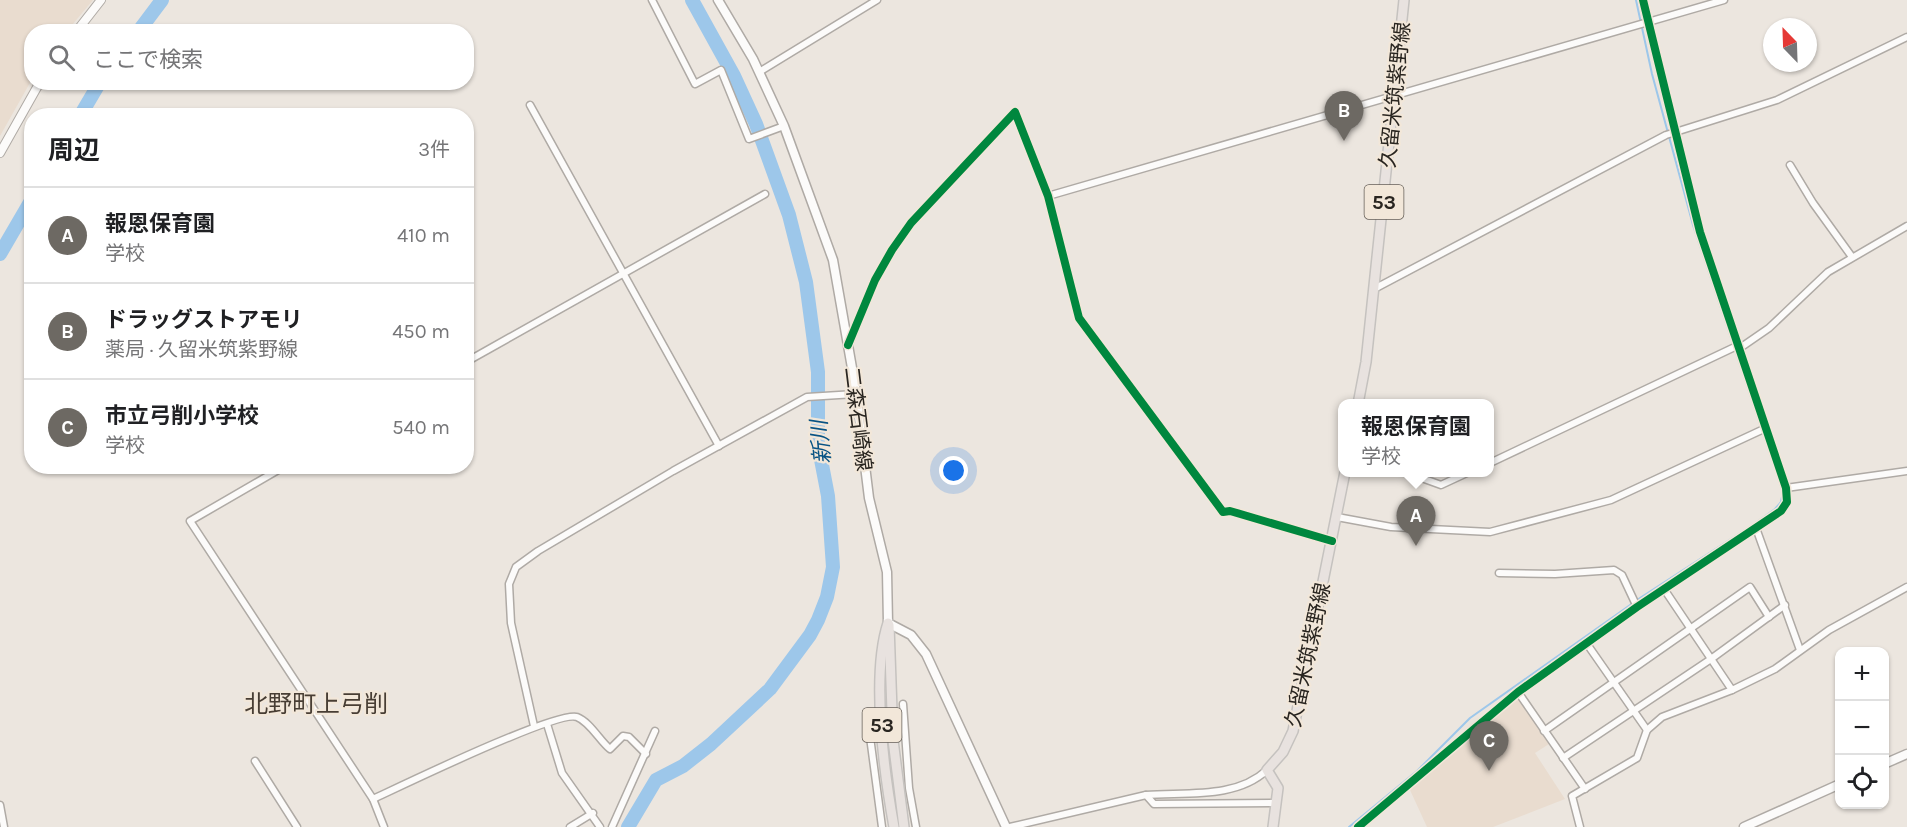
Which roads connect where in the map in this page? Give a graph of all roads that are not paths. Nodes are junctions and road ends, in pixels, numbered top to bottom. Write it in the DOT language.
graph roads {
  1 [pos="102,0"];
  2 [pos="652,0"];
  3 [pos="718,0"];
  4 [pos="877,0"];
  5 [pos="1404,0"];
  6 [pos="1642,0"];
  7 [pos="1724,0"];
  8 [pos="1647,22"];
  9 [pos="82,24"];
  10 [pos="1907,37"];
  11 [pos="759,72"];
  12 [pos="35,90"];
  13 [pos="1395,97"];
  14 [pos="530,105"];
  15 [pos="25,108"];
  16 [pos="24,109"];
  17 [pos="784,126"];
  18 [pos="1671,133"];
  19 [pos="0,153"];
  20 [pos="1790,165"];
  21 [pos="765,194"];
  22 [pos="1048,196"];
  23 [pos="1907,226"];
  24 [pos="1852,257"];
  25 [pos="622,273"];
  26 [pos="1374,289"];
  27 [pos="848,345"];
  28 [pos="1739,346"];
  29 [pos="474,357"];
  30 [pos="855,394"];
  31 [pos="1359,399"];
  32 [pos="1766,428"];
  33 [pos="720,446"];
  34 [pos="1494,461"];
  35 [pos="1907,471"];
  36 [pos="271,474"];
  37 [pos="1344,477"];
  38 [pos="1417,477"];
  39 [pos="1458,477"];
  40 [pos="1786,488"];
  41 [pos="1337,517"];
  42 [pos="1756,528"];
  43 [pos="1332,541"];
  44 [pos="1499,573"];
  45 [pos="1907,586"];
  46 [pos="1664,589"];
  47 [pos="1785,605"];
  48 [pos="1637,607"];
  49 [pos="1769,617"];
  50 [pos="888,623"];
  51 [pos="1692,630"];
  52 [pos="1587,644"];
  53 [pos="1800,650"];
  54 [pos="1711,659"];
  55 [pos="1615,683"];
  56 [pos="1732,690"];
  57 [pos="1518,692"];
  58 [pos="903,704"];
  59 [pos="1635,710"];
  60 [pos="868,722"];
  61 [pos="547,724"];
  62 [pos="534,726"];
  63 [pos="1647,730"];
  64 [pos="655,731"];
  65 [pos="1544,731"];
  66 [pos="646,754"];
  67 [pos="1907,754"];
  68 [pos="1563,758"];
  69 [pos="255,761"];
  70 [pos="1889,762"];
  71 [pos="1267,770"];
  72 [pos="1835,786"];
  73 [pos="1585,789"];
  74 [pos="1146,795"];
  75 [pos="373,799"];
  76 [pos="1278,803"];
  77 [pos="0,805"];
  78 [pos="592,813"];
  79 [pos="4,827"];
  80 [pos="297,827"];
  81 [pos="384,827"];
  82 [pos="570,827"];
  83 [pos="600,827"];
  84 [pos="612,827"];
  85 [pos="882,827"];
  86 [pos="894,827"];
  87 [pos="904,827"];
  88 [pos="916,827"];
  89 [pos="1008,827"];
  90 [pos="1273,827"];
  91 [pos="1358,827"];
  92 [pos="1580,827"];
  93 [pos="1744,827"];
  1 -- 9 [label="street"];
  2 -- 17 [label="street"];
  3 -- 11 [label="main road, 二森石崎線"];
  4 -- 11 [label="street"];
  5 -- 13 [label="main road, 久留米筑紫野線 / 53"];
  6 -- 8 [label="street"];
  7 -- 8 [label="street"];
  8 -- 13 [label="street"];
  8 -- 18 [label="street"];
  10 -- 18 [label="street"];
  11 -- 17 [label="main road, 二森石崎線"];
  12 -- 15 [label="street"];
  13 -- 22 [label="street"];
  13 -- 26 [label="main road, 久留米筑紫野線 / 53"];
  14 -- 25 [label="street"];
  16 -- 19 [label="street"];
  17 -- 27 [label="main road, 二森石崎線"];
  18 -- 26 [label="street"];
  18 -- 28 [label="street"];
  20 -- 24 [label="street"];
  21 -- 25 [label="street"];
  22 -- 27 [label="street"];
  22 -- 43 [label="street"];
  23 -- 24 [label="street"];
  24 -- 28 [label="street"];
  25 -- 29 [label="street"];
  25 -- 33 [label="street"];
  26 -- 31 [label="main road, 久留米筑紫野線 / 53"];
  27 -- 30 [label="main road, 二森石崎線"];
  28 -- 32 [label="street"];
  28 -- 34 [label="street"];
  30 -- 33 [label="street"];
  30 -- 50 [label="main road, 二森石崎線"];
  32 -- 40 [label="street"];
  32 -- 41 [label="street"];
  33 -- 62 [label="street"];
  35 -- 40 [label="street"];
  36 -- 75 [label="street"];
  37 -- 41 [label="main road, 久留米筑紫野線"];
  38 -- 39 [label="street"];
  40 -- 42 [label="street"];
  41 -- 43 [label="main road, 久留米筑紫野線"];
  42 -- 46 [label="street"];
  42 -- 47 [label="street"];
  43 -- 71 [label="main road, 久留米筑紫野線"];
  44 -- 48 [label="street"];
  45 -- 53 [label="street"];
  46 -- 48 [label="street"];
  46 -- 51 [label="street"];
  47 -- 49 [label="street"];
  47 -- 53 [label="street"];
  48 -- 52 [label="street"];
  49 -- 51 [label="street"];
  49 -- 54 [label="street"];
  50 -- 86 [label="main road, 53"];
  50 -- 87 [label="main road, 53"];
  50 -- 89 [label="main road"];
  51 -- 54 [label="street"];
  51 -- 55 [label="street"];
  52 -- 55 [label="street"];
  52 -- 57 [label="street"];
  53 -- 56 [label="street"];
  54 -- 56 [label="street"];
  54 -- 59 [label="street"];
  55 -- 59 [label="street"];
  55 -- 65 [label="street"];
  56 -- 63 [label="street"];
  57 -- 65 [label="street"];
  57 -- 91 [label="street"];
  58 -- 88 [label="street"];
  59 -- 63 [label="street"];
  59 -- 68 [label="street"];
  60 -- 85 [label="street"];
  61 -- 62 [label="street"];
  61 -- 66 [label="street"];
  61 -- 78 [label="street"];
  62 -- 75 [label="street"];
  63 -- 73 [label="street"];
  64 -- 66 [label="street"];
  65 -- 68 [label="street"];
  66 -- 84 [label="street"];
  67 -- 70 [label="main road"];
  68 -- 73 [label="street"];
  69 -- 80 [label="street"];
  71 -- 74 [label="street"];
  71 -- 76 [label="main road"];
  72 -- 93 [label="main road"];
  73 -- 92 [label="street"];
  74 -- 76 [label="street"];
  74 -- 89 [label="street"];
  75 -- 81 [label="street"];
  76 -- 90 [label="main road"];
  77 -- 79 [label="street"];
  78 -- 82 [label="street"];
  78 -- 83 [label="street"];
}
